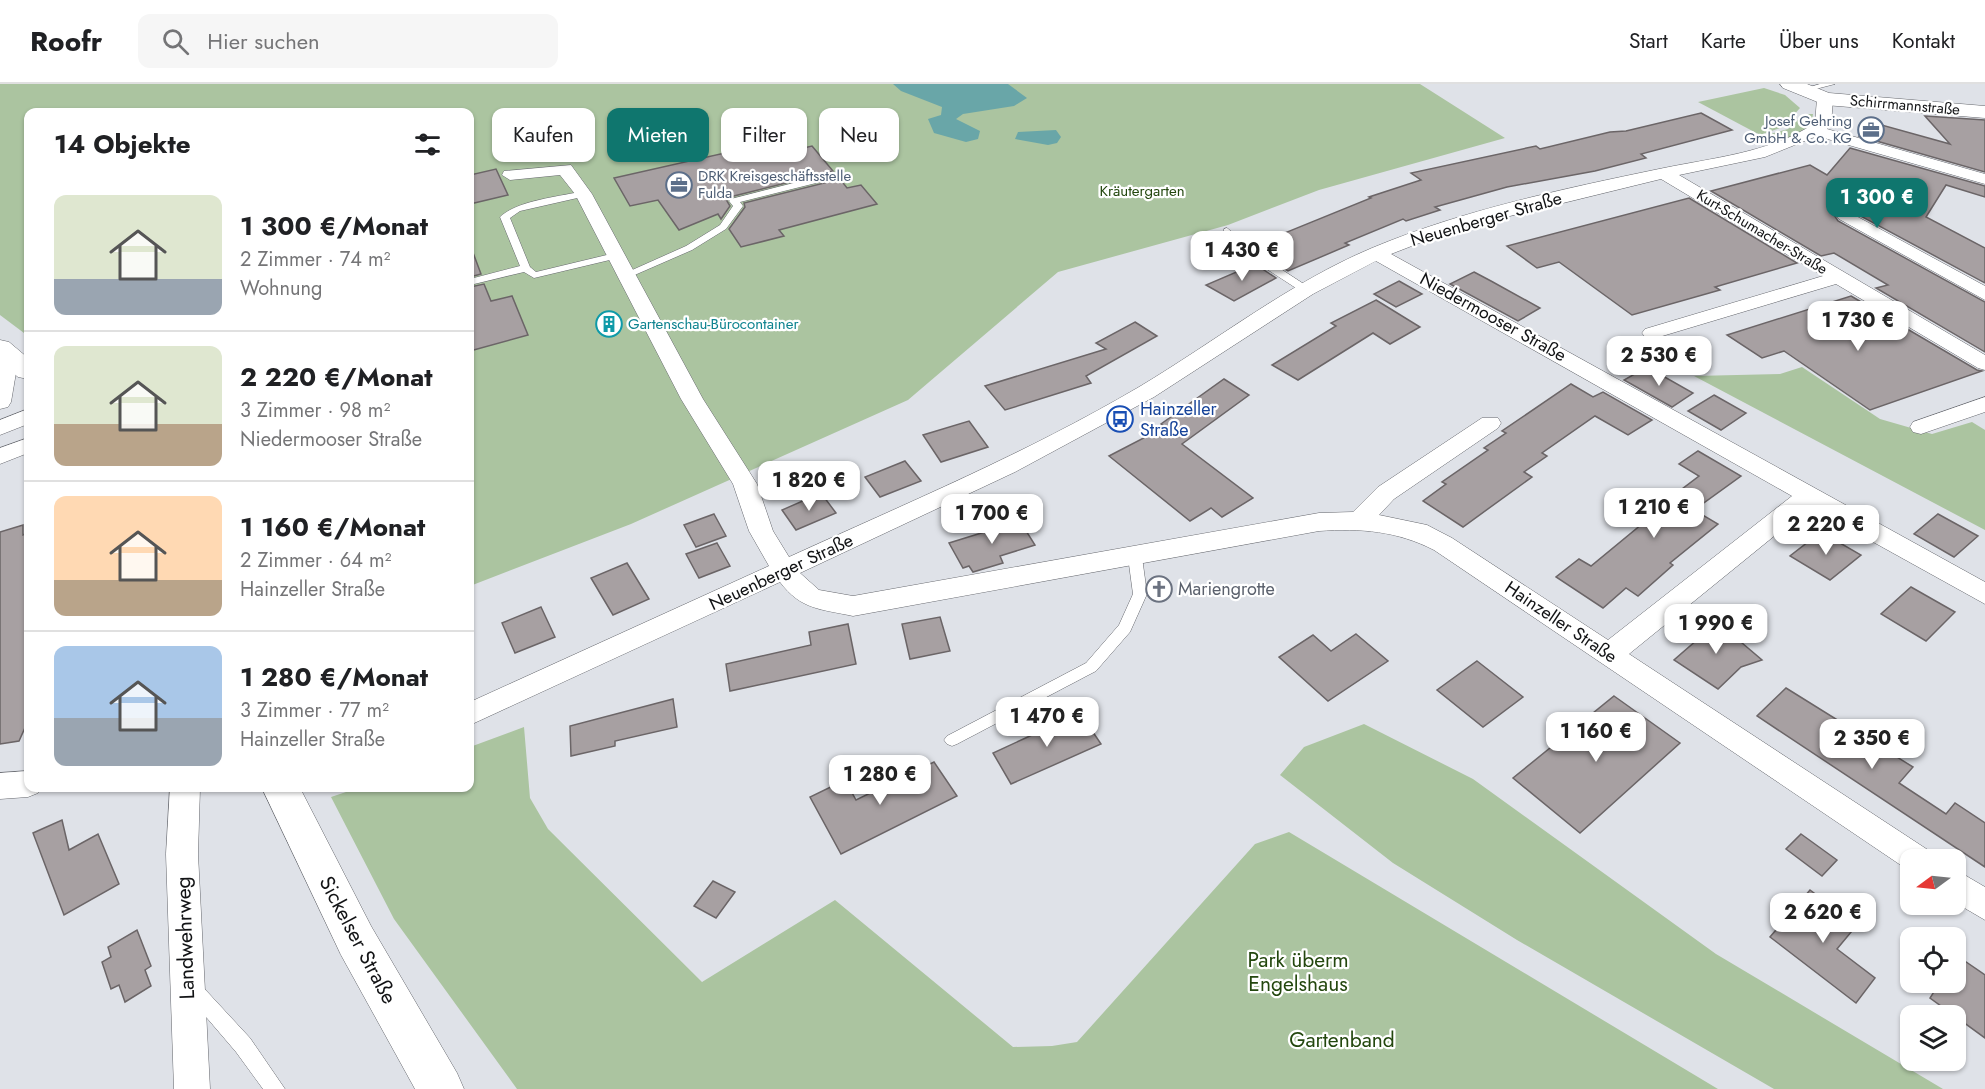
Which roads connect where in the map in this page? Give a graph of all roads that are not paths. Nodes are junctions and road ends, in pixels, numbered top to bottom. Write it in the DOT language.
graph roads {
  1 [pos="1797,87"];
  2 [pos="1828,91"];
  3 [pos="1985,111"];
  4 [pos="1816,131"];
  5 [pos="1663,173"];
  6 [pos="510,175"];
  7 [pos="837,175"];
  8 [pos="1985,179"];
  9 [pos="583,194"];
  10 [pos="1845,214"];
  11 [pos="1227,231"];
  12 [pos="1376,253"];
  13 [pos="615,256"];
  14 [pos="526,268"];
  15 [pos="626,275"];
  16 [pos="1839,278"];
  17 [pos="474,281"];
  18 [pos="1306,290"];
  19 [pos="1985,294"];
  20 [pos="1652,333"];
  21 [pos="13,358"];
  22 [pos="1985,364"];
  23 [pos="0,402"];
  24 [pos="1985,404"];
  25 [pos="24,418"];
  26 [pos="1490,423"];
  27 [pos="1921,427"];
  28 [pos="0,428"];
  29 [pos="24,447"];
  30 [pos="0,456"];
  31 [pos="1808,496"];
  32 [pos="1359,520"];
  33 [pos="1135,557"];
  34 [pos="784,570"];
  35 [pos="1985,594"];
  36 [pos="1610,654"];
  37 [pos="474,712"];
  38 [pos="952,740"];
  39 [pos="24,784"];
  40 [pos="0,786"];
  41 [pos="185,792"];
  42 [pos="283,792"];
  43 [pos="1901,849"];
  44 [pos="1966,892"];
  45 [pos="1985,905"];
  46 [pos="185,981"];
  47 [pos="192,1089"];
  48 [pos="275,1089"];
  49 [pos="441,1089"];
  1 -- 2 [label="main road, Schirrmannstraße"];
  2 -- 3 [label="main road, Schirrmannstraße"];
  2 -- 4 [label="street"];
  4 -- 5 [label="street, Neuenberger Straße"];
  4 -- 8 [label="street"];
  5 -- 12 [label="street, Neuenberger Straße"];
  5 -- 16 [label="street, Kurt-Schumacher-Straße"];
  6 -- 9 [label="street, Hainzeller Straße"];
  7 -- 15 [label="lane"];
  9 -- 13 [label="street, Hainzeller Straße"];
  9 -- 14 [label="lane"];
  10 -- 19 [label="street"];
  11 -- 18 [label="lane"];
  12 -- 18 [label="street, Neuenberger Straße"];
  12 -- 31 [label="street, Niedermooser Straße"];
  13 -- 14 [label="lane"];
  13 -- 15 [label="street, Hainzeller Straße"];
  14 -- 17 [label="lane"];
  15 -- 34 [label="street, Hainzeller Straße"];
  16 -- 20 [label="street"];
  16 -- 22 [label="street, Kurt-Schumacher-Straße"];
  18 -- 34 [label="street, Neuenberger Straße"];
  21 -- 23 [label="street"];
  24 -- 27 [label="street"];
  25 -- 28 [label="street"];
  26 -- 32 [label="street"];
  29 -- 30 [label="street"];
  31 -- 35 [label="street, Niedermooser Straße"];
  31 -- 36 [label="street"];
  32 -- 33 [label="street, Hainzeller Straße"];
  32 -- 36 [label="street, Hainzeller Straße"];
  33 -- 34 [label="street, Hainzeller Straße"];
  33 -- 38 [label="lane"];
  34 -- 37 [label="street, Neuenberger Straße"];
  36 -- 43 [label="street, Hainzeller Straße"];
  39 -- 40 [label="street"];
  41 -- 46 [label="street, Landwehrweg"];
  42 -- 49 [label="main road, Sickelser Straße"];
  44 -- 45 [label="street"];
  46 -- 47 [label="street, Landwehrweg"];
  46 -- 48 [label="lane"];
}
